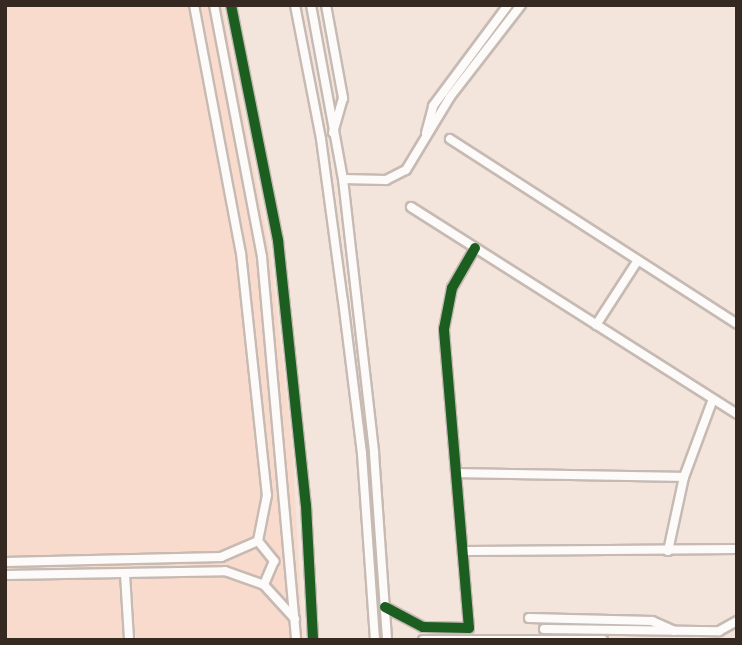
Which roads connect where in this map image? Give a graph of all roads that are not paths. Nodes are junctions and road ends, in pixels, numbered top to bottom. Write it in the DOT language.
graph roads {
  1 [pos="194,5"];
  2 [pos="214,5"];
  3 [pos="231,5"];
  4 [pos="295,5"];
  5 [pos="311,5"];
  6 [pos="326,5"];
  7 [pos="508,5"];
  8 [pos="522,5"];
  9 [pos="333,133"];
  10 [pos="426,138"];
  11 [pos="450,139"];
  12 [pos="343,179"];
  13 [pos="411,207"];
  14 [pos="475,248"];
  15 [pos="638,260"];
  16 [pos="737,324"];
  17 [pos="596,325"];
  18 [pos="713,399"];
  19 [pos="737,414"];
  20 [pos="457,474"];
  21 [pos="684,477"];
  22 [pos="258,541"];
  23 [pos="737,549"];
  24 [pos="463,551"];
  25 [pos="668,551"];
  26 [pos="93,561"];
  27 [pos="5,562"];
  28 [pos="96,574"];
  29 [pos="125,574"];
  30 [pos="5,575"];
  31 [pos="264,585"];
  32 [pos="385,607"];
  33 [pos="529,618"];
  34 [pos="295,620"];
  35 [pos="737,621"];
  36 [pos="544,629"];
  37 [pos="674,631"];
  38 [pos="453,638"];
  39 [pos="129,640"];
  40 [pos="296,640"];
  41 [pos="313,640"];
  42 [pos="375,640"];
  43 [pos="387,640"];
  44 [pos="423,640"];
  45 [pos="603,640"];
  1 -- 22 [label="street"];
  2 -- 34 [label="street"];
  3 -- 41 [label="street"];
  4 -- 42 [label="street"];
  5 -- 9 [label="street"];
  6 -- 9 [label="street"];
  7 -- 10 [label="street"];
  8 -- 10 [label="street"];
  9 -- 12 [label="street"];
  10 -- 12 [label="street"];
  11 -- 15 [label="street"];
  12 -- 32 [label="street"];
  13 -- 14 [label="street"];
  14 -- 17 [label="street"];
  14 -- 20 [label="street"];
  15 -- 16 [label="street"];
  15 -- 17 [label="street"];
  17 -- 18 [label="street"];
  18 -- 19 [label="street"];
  18 -- 21 [label="street"];
  20 -- 21 [label="street"];
  20 -- 24 [label="street"];
  21 -- 25 [label="street"];
  22 -- 26 [label="street"];
  22 -- 31 [label="street"];
  23 -- 25 [label="street"];
  24 -- 25 [label="street"];
  24 -- 32 [label="street"];
  26 -- 27 [label="street"];
  26 -- 28 [label="street"];
  28 -- 29 [label="street"];
  28 -- 30 [label="street"];
  29 -- 31 [label="street"];
  29 -- 39 [label="street"];
  31 -- 34 [label="street"];
  32 -- 43 [label="street"];
  33 -- 37 [label="street"];
  34 -- 40 [label="street"];
  35 -- 37 [label="street"];
  36 -- 37 [label="street"];
  38 -- 44 [label="street"];
  38 -- 45 [label="street"];
}
